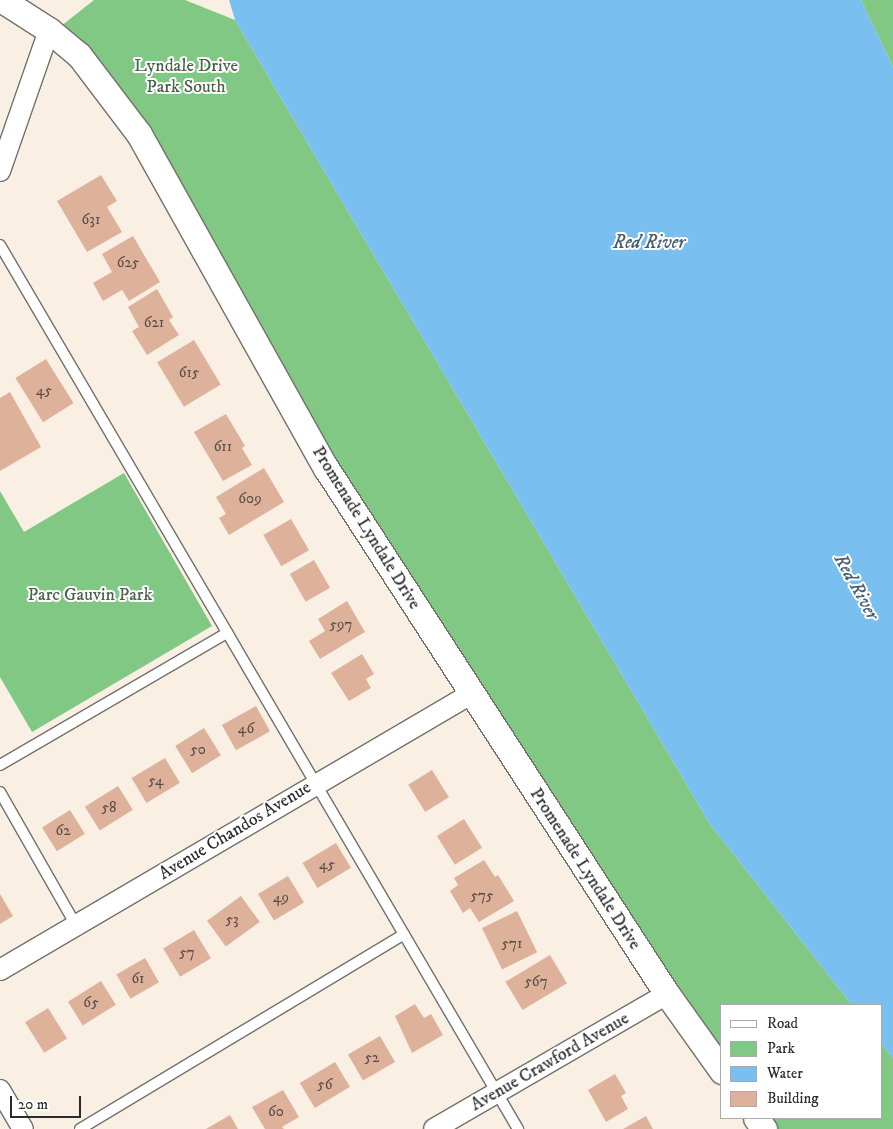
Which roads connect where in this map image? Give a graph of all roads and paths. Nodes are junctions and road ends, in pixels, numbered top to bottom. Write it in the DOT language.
graph roads {
  1 [pos="2,0"];
  2 [pos="50,30"];
  3 [pos="0,171"];
  4 [pos="0,245"];
  5 [pos="227,633"];
  6 [pos="471,694"];
  7 [pos="0,765"];
  8 [pos="316,784"];
  9 [pos="0,792"];
  10 [pos="76,925"];
  11 [pos="404,934"];
  12 [pos="0,970"];
  13 [pos="667,994"];
  14 [pos="720,1068"];
  15 [pos="0,1090"];
  16 [pos="496,1093"];
  17 [pos="23,1129"];
  18 [pos="80,1129"];
  19 [pos="434,1129"];
  20 [pos="518,1129"];
  1 -- 2 [label="street, Promenade Lyndale Drive"];
  2 -- 3 [label="street"];
  2 -- 6 [label="street, Promenade Lyndale Drive"];
  4 -- 5 [label="lane"];
  5 -- 7 [label="lane"];
  5 -- 8 [label="lane"];
  6 -- 8 [label="street, Avenue Chandos Avenue"];
  6 -- 13 [label="street, Promenade Lyndale Drive"];
  8 -- 10 [label="street, Avenue Chandos Avenue"];
  8 -- 11 [label="lane"];
  9 -- 10 [label="lane"];
  10 -- 12 [label="street, Avenue Chandos Avenue"];
  11 -- 16 [label="lane"];
  11 -- 18 [label="lane"];
  13 -- 14 [label="street, Promenade Lyndale Drive"];
  13 -- 16 [label="street, Avenue Crawford Avenue"];
  15 -- 17 [label="street"];
  16 -- 19 [label="street, Avenue Crawford Avenue"];
  16 -- 20 [label="lane"];
}
